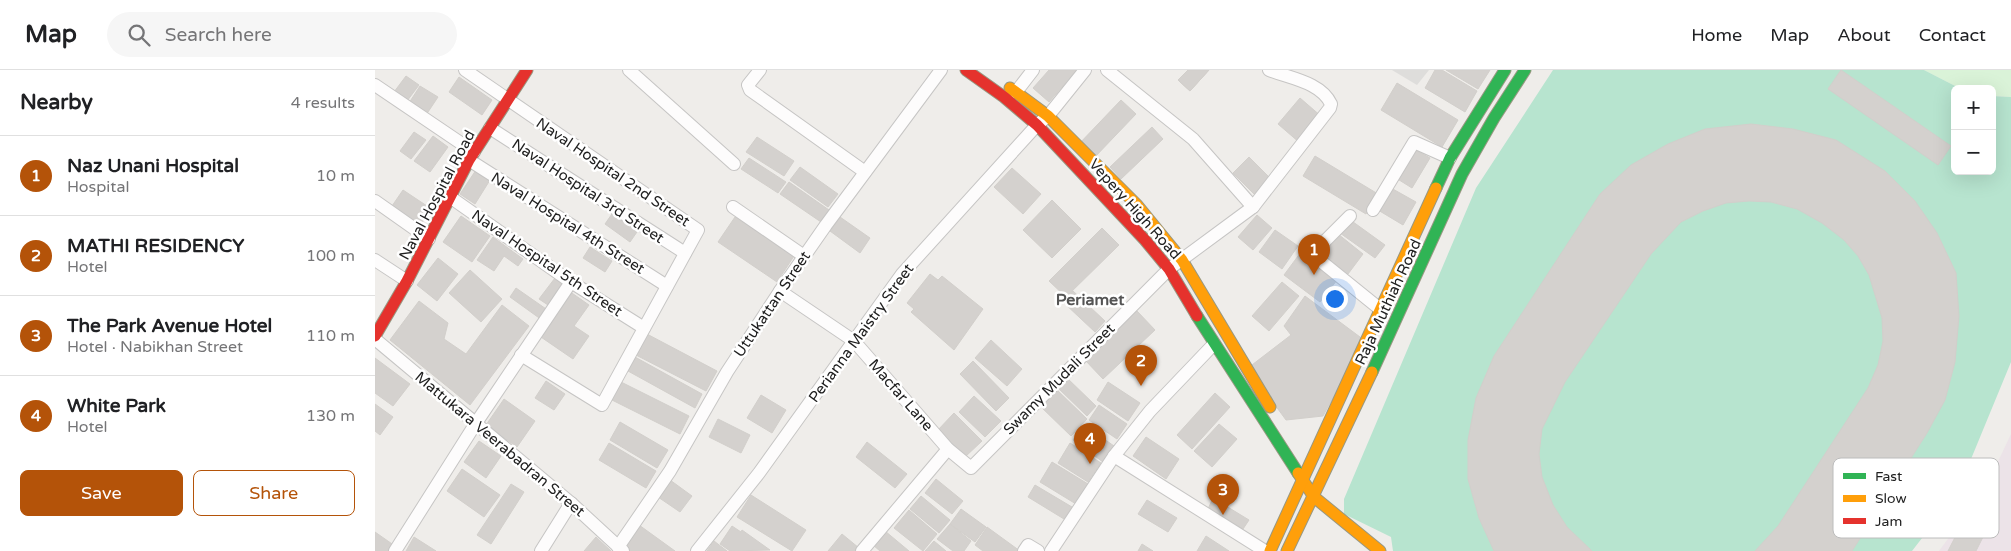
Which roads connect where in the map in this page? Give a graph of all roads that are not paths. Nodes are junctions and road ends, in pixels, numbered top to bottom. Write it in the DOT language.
graph roads {
  1 [pos="465,70"];
  2 [pos="629,70"];
  3 [pos="760,70"];
  4 [pos="941,70"];
  5 [pos="966,70"];
  6 [pos="985,70"];
  7 [pos="1033,70"];
  8 [pos="1085,70"];
  9 [pos="1107,70"];
  10 [pos="1269,70"];
  11 [pos="1505,70"];
  12 [pos="1525,70"];
  13 [pos="526,71"];
  14 [pos="375,84"];
  15 [pos="1016,92"];
  16 [pos="507,100"];
  17 [pos="1048,116"];
  18 [pos="1037,125"];
  19 [pos="490,128"];
  20 [pos="472,156"];
  21 [pos="1450,158"];
  22 [pos="734,164"];
  23 [pos="865,172"];
  24 [pos="450,197"];
  25 [pos="375,201"];
  26 [pos="733,207"];
  27 [pos="1253,207"];
  28 [pos="1373,210"];
  29 [pos="1350,216"];
  30 [pos="429,239"];
  31 [pos="685,253"];
  32 [pos="804,256"];
  33 [pos="375,260"];
  34 [pos="1181,260"];
  35 [pos="1169,269"];
  36 [pos="407,281"];
  37 [pos="571,282"];
  38 [pos="667,286"];
  39 [pos="780,291"];
  40 [pos="1380,309"];
  41 [pos="644,328"];
  42 [pos="375,338"];
  43 [pos="854,341"];
  44 [pos="1214,344"];
  45 [pos="521,354"];
  46 [pos="476,423"];
  47 [pos="948,449"];
  48 [pos="1113,456"];
  49 [pos="1304,475"];
  50 [pos="1316,493"];
  51 [pos="571,503"];
  52 [pos="621,549"];
  53 [pos="395,551"];
  54 [pos="541,551"];
  55 [pos="697,551"];
  56 [pos="862,551"];
  57 [pos="1051,551"];
  58 [pos="1265,551"];
  59 [pos="1270,551"];
  60 [pos="1287,551"];
  61 [pos="1380,551"];
  1 -- 16 [label="street"];
  2 -- 22 [label="street"];
  3 -- 23 [label="street"];
  4 -- 23 [label="street, Uttukattan Street"];
  5 -- 18 [label="main road, Vepery High Road"];
  6 -- 15 [label="main road, Vepery High Road"];
  7 -- 15 [label="street"];
  8 -- 17 [label="street, Perianna Maistry Street"];
  9 -- 27 [label="street"];
  10 -- 27 [label="street"];
  11 -- 21 [label="main road, Raja Muthiah Road"];
  12 -- 50 [label="main road, Raja Muthiah Road"];
  13 -- 16 [label="main road, Naval Hospital Road"];
  14 -- 20 [label="street, Naval Hospital 4th Street"];
  15 -- 17 [label="main road, Vepery High Road"];
  16 -- 19 [label="main road, Naval Hospital Road"];
  16 -- 31 [label="street, Naval Hospital 2nd Street"];
  17 -- 18 [label="street, Perianna Maistry Street"];
  17 -- 34 [label="main road, Vepery High Road"];
  18 -- 35 [label="main road, Vepery High Road"];
  18 -- 43 [label="street, Perianna Maistry Street"];
  19 -- 20 [label="main road, Naval Hospital Road"];
  19 -- 31 [label="street, Naval Hospital 3rd Street"];
  20 -- 24 [label="main road, Naval Hospital Road"];
  20 -- 38 [label="street, Naval Hospital 4th Street"];
  21 -- 28 [label="street"];
  21 -- 40 [label="main road, Raja Muthiah Road"];
  23 -- 32 [label="street, Uttukattan Street"];
  24 -- 30 [label="main road, Naval Hospital Road"];
  24 -- 37 [label="street, Naval Hospital 5th Street"];
  25 -- 30 [label="street"];
  26 -- 32 [label="street"];
  27 -- 34 [label="street"];
  29 -- 40 [label="street"];
  30 -- 36 [label="main road, Naval Hospital Road"];
  31 -- 38 [label="street, Naval Hospital 2nd Street"];
  32 -- 39 [label="street, Uttukattan Street"];
  33 -- 36 [label="street"];
  34 -- 35 [label="street"];
  34 -- 49 [label="main road, Vepery High Road"];
  35 -- 44 [label="main road, Vepery High Road"];
  35 -- 47 [label="street, Swamy Mudali Street"];
  36 -- 42 [label="main road, Naval Hospital Road"];
  37 -- 41 [label="street, Naval Hospital 5th Street"];
  37 -- 45 [label="street"];
  38 -- 41 [label="street, Naval Hospital 2nd Street"];
  39 -- 43 [label="street, Macfar Lane"];
  39 -- 52 [label="street, Uttukattan Street"];
  40 -- 49 [label="main road, Raja Muthiah Road"];
  41 -- 45 [label="street, Naval Hospital 2nd Street"];
  42 -- 46 [label="street, Mattukara Veerabadran Street"];
  43 -- 47 [label="street, Macfar Lane"];
  43 -- 55 [label="street, Perianna Maistry Street"];
  44 -- 48 [label="street"];
  44 -- 49 [label="main road, Vepery High Road"];
  45 -- 46 [label="street"];
  46 -- 51 [label="street, Mattukara Veerabadran Street"];
  46 -- 53 [label="street"];
  47 -- 56 [label="street"];
  48 -- 57 [label="street"];
  48 -- 58 [label="street"];
  49 -- 50 [label="main road, Vepery High Road"];
  49 -- 59 [label="main road, Raja Muthiah Road"];
  50 -- 60 [label="main road, Raja Muthiah Road"];
  50 -- 61 [label="main road, Vepery High Road"];
  51 -- 52 [label="street, Mattukara Veerabadran Street"];
  51 -- 54 [label="street"];
}
